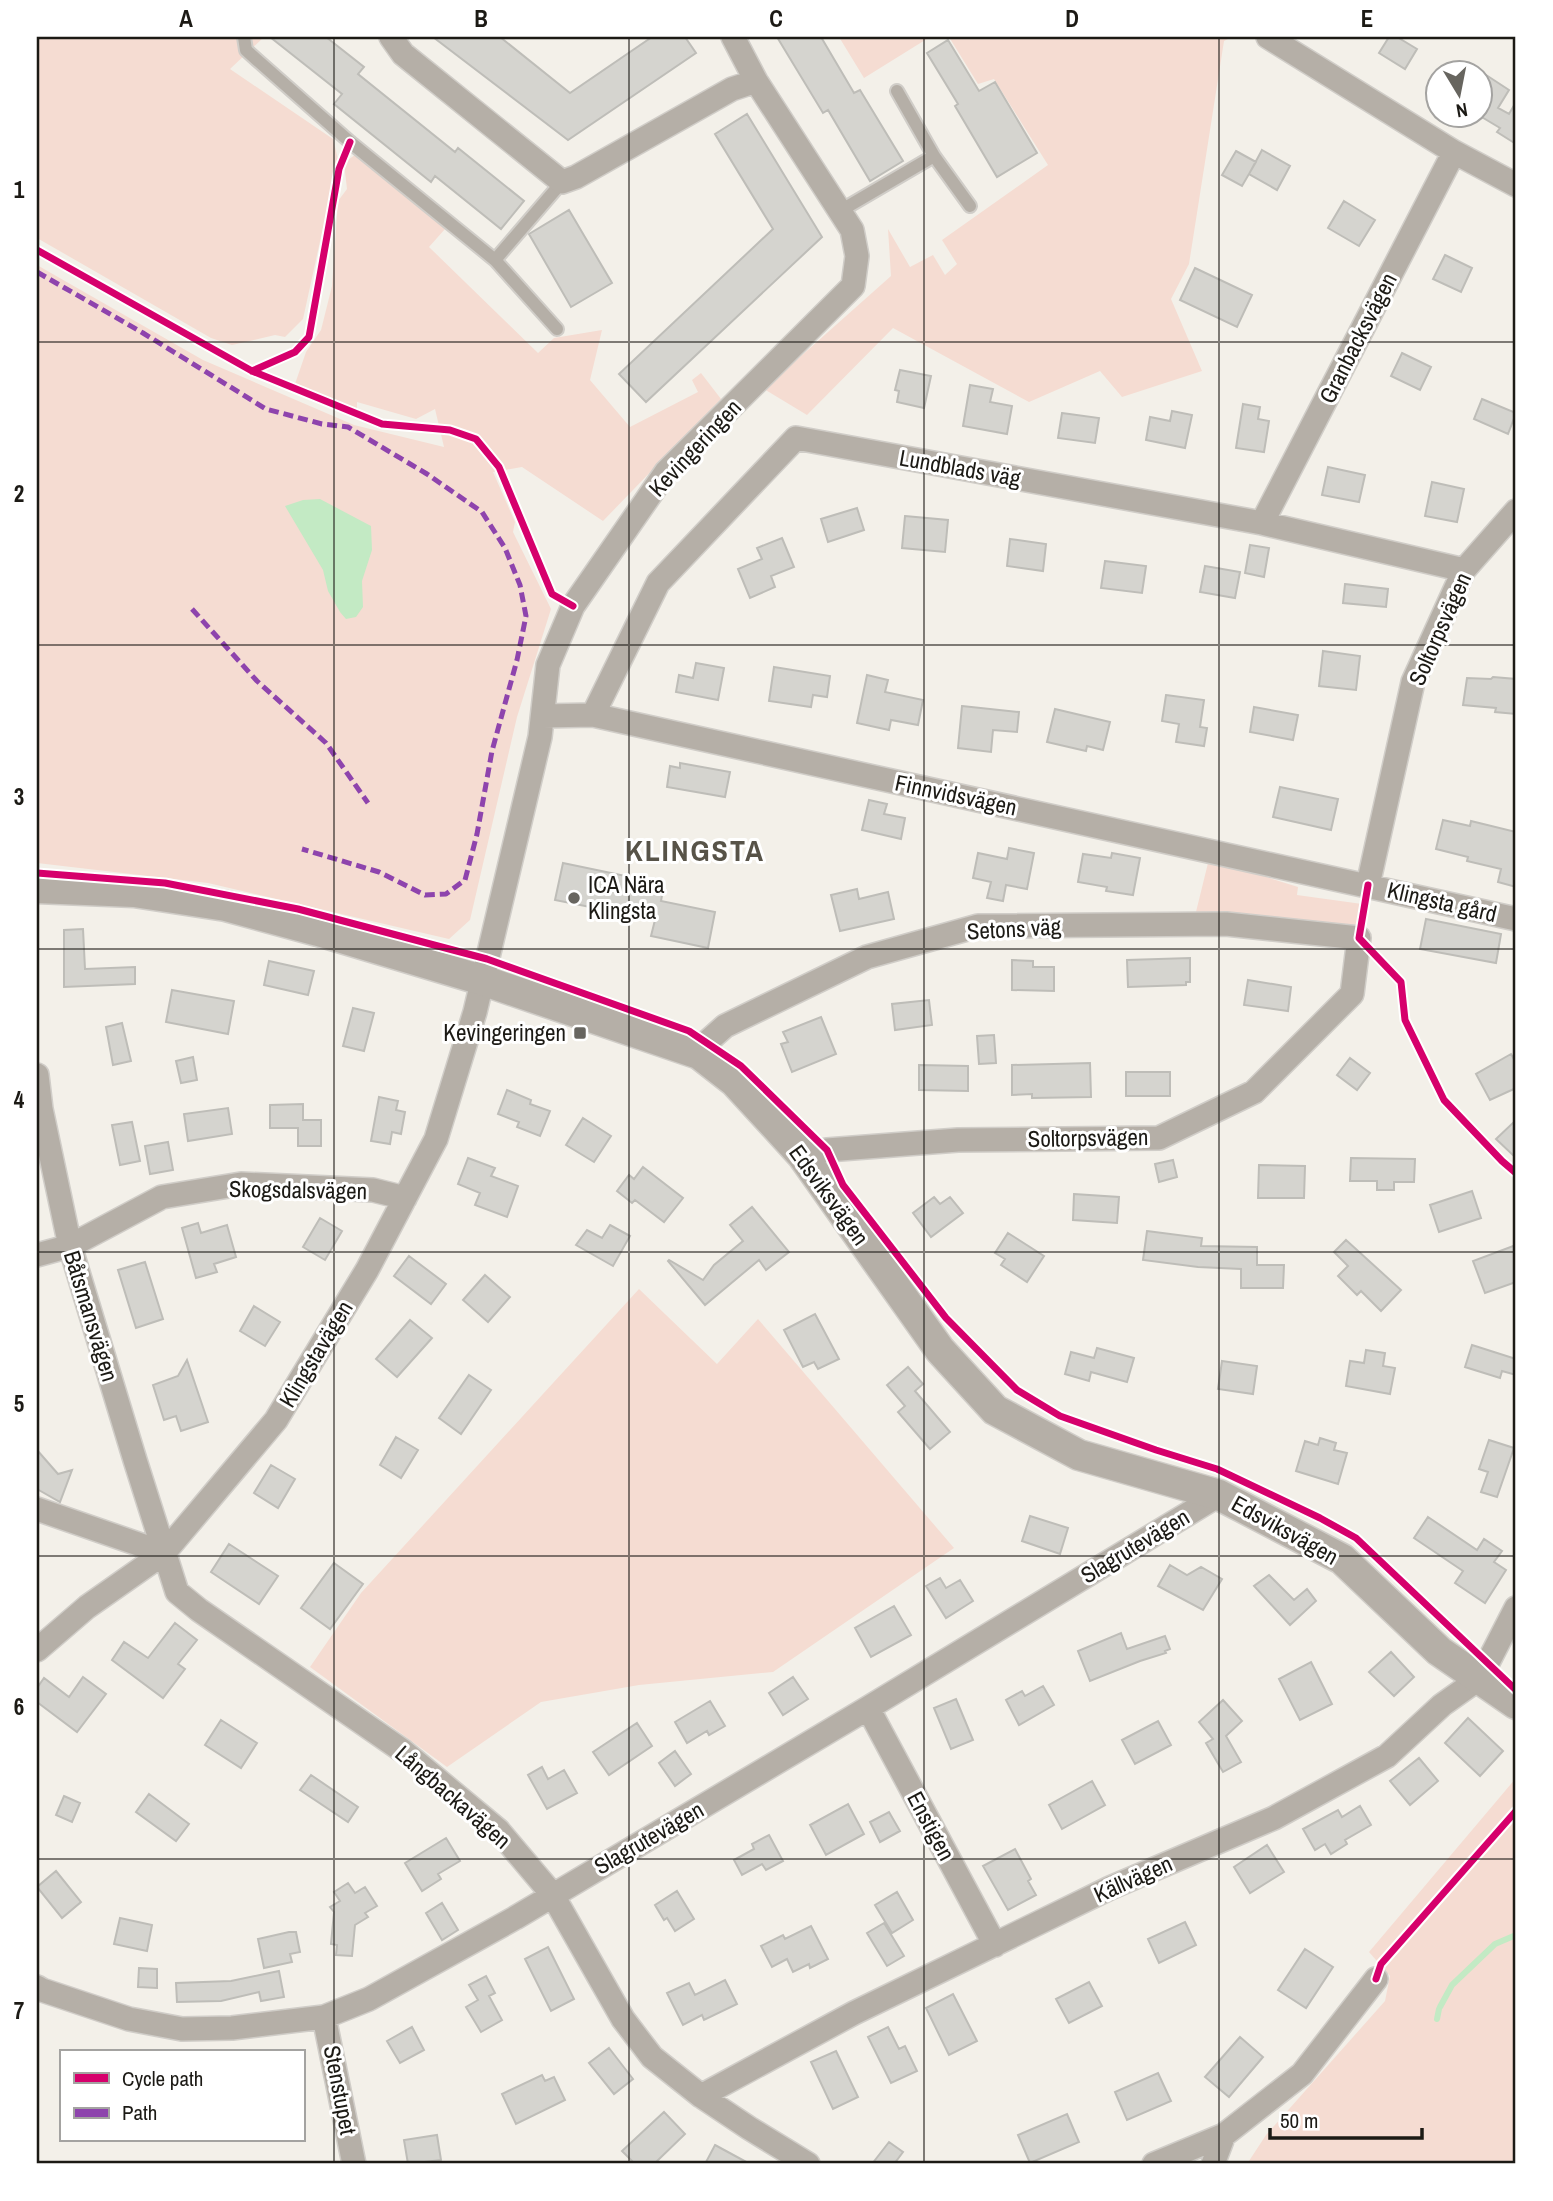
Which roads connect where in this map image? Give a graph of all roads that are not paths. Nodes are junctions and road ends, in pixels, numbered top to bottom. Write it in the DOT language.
graph roads {
  1 [pos="244,37"];
  2 [pos="391,37"];
  3 [pos="733,37"];
  4 [pos="1268,37"];
  5 [pos="757,81"];
  6 [pos="897,90"];
  7 [pos="1454,152"];
  8 [pos="934,156"];
  9 [pos="562,182"];
  10 [pos="1516,185"];
  11 [pos="970,206"];
  12 [pos="840,211"];
  13 [pos="495,260"];
  14 [pos="557,328"];
  15 [pos="1515,516"];
  16 [pos="1262,523"];
  17 [pos="1464,570"];
  18 [pos="593,715"];
  19 [pos="543,716"];
  20 [pos="1368,885"];
  21 [pos="37,888"];
  22 [pos="1516,919"];
  23 [pos="1359,939"];
  24 [pos="482,981"];
  25 [pos="699,1054"];
  26 [pos="37,1075"];
  27 [pos="802,1155"];
  28 [pos="405,1198"];
  29 [pos="70,1246"];
  30 [pos="37,1255"];
  31 [pos="1219,1494"];
  32 [pos="37,1509"];
  33 [pos="164,1553"];
  34 [pos="1516,1608"];
  35 [pos="37,1650"];
  36 [pos="1480,1678"];
  37 [pos="1516,1704"];
  38 [pos="868,1708"];
  39 [pos="552,1894"];
  40 [pos="995,1945"];
  41 [pos="1376,1979"];
  42 [pos="37,1987"];
  43 [pos="324,2017"];
  44 [pos="701,2096"];
  45 [pos="1224,2135"];
  46 [pos="354,2164"];
  47 [pos="808,2164"];
  48 [pos="1154,2164"];
  49 [pos="1213,2164"];
  1 -- 13 [label="lane"];
  2 -- 9 [label="street"];
  3 -- 5 [label="street, Kevingeringen"];
  4 -- 7 [label="street"];
  5 -- 9 [label="street"];
  5 -- 12 [label="street, Kevingeringen"];
  6 -- 8 [label="lane"];
  7 -- 10 [label="street"];
  7 -- 16 [label="street, Granbacksvägen"];
  8 -- 11 [label="lane"];
  8 -- 12 [label="lane"];
  9 -- 13 [label="lane"];
  12 -- 19 [label="street, Kevingeringen"];
  13 -- 14 [label="lane"];
  15 -- 17 [label="street, Soltorpsvägen"];
  16 -- 17 [label="street, Lundblads väg"];
  16 -- 18 [label="street, Lundblads väg"];
  17 -- 20 [label="street, Soltorpsvägen"];
  18 -- 19 [label="street, Finnvidsvägen"];
  18 -- 20 [label="street, Finnvidsvägen"];
  19 -- 24 [label="street, Kevingeringen"];
  20 -- 22 [label="street, Klingsta gård"];
  21 -- 24 [label="street, Edsviksvägen"];
  23 -- 25 [label="street, Setons väg"];
  23 -- 27 [label="street, Soltorpsvägen"];
  24 -- 25 [label="street, Edsviksvägen"];
  24 -- 28 [label="street, Klingstavägen"];
  25 -- 27 [label="street, Edsviksvägen"];
  26 -- 29 [label="street, Båtsmansvägen"];
  27 -- 31 [label="street, Edsviksvägen"];
  28 -- 29 [label="street, Skogsdalsvägen"];
  28 -- 33 [label="street, Klingstavägen"];
  29 -- 30 [label="street, Skogsdalsvägen"];
  29 -- 33 [label="street, Båtsmansvägen"];
  31 -- 36 [label="street, Edsviksvägen"];
  31 -- 38 [label="street, Slagrutevägen"];
  32 -- 33 [label="street"];
  33 -- 35 [label="street, Klingstavägen"];
  33 -- 39 [label="street, Långbackavägen"];
  34 -- 36 [label="street, Källvägen"];
  36 -- 37 [label="street, Edsviksvägen"];
  36 -- 40 [label="street, Källvägen"];
  38 -- 39 [label="street, Slagrutevägen"];
  38 -- 40 [label="street, Enstigen"];
  39 -- 43 [label="street, Slagrutevägen"];
  39 -- 44 [label="street, Långbackavägen"];
  40 -- 44 [label="street, Källvägen"];
  41 -- 45 [label="street"];
  42 -- 43 [label="street, Slagrutevägen"];
  43 -- 46 [label="street, Stenstupet"];
  44 -- 47 [label="street, Långbackavägen"];
  45 -- 48 [label="street"];
  45 -- 49 [label="street"];
}
